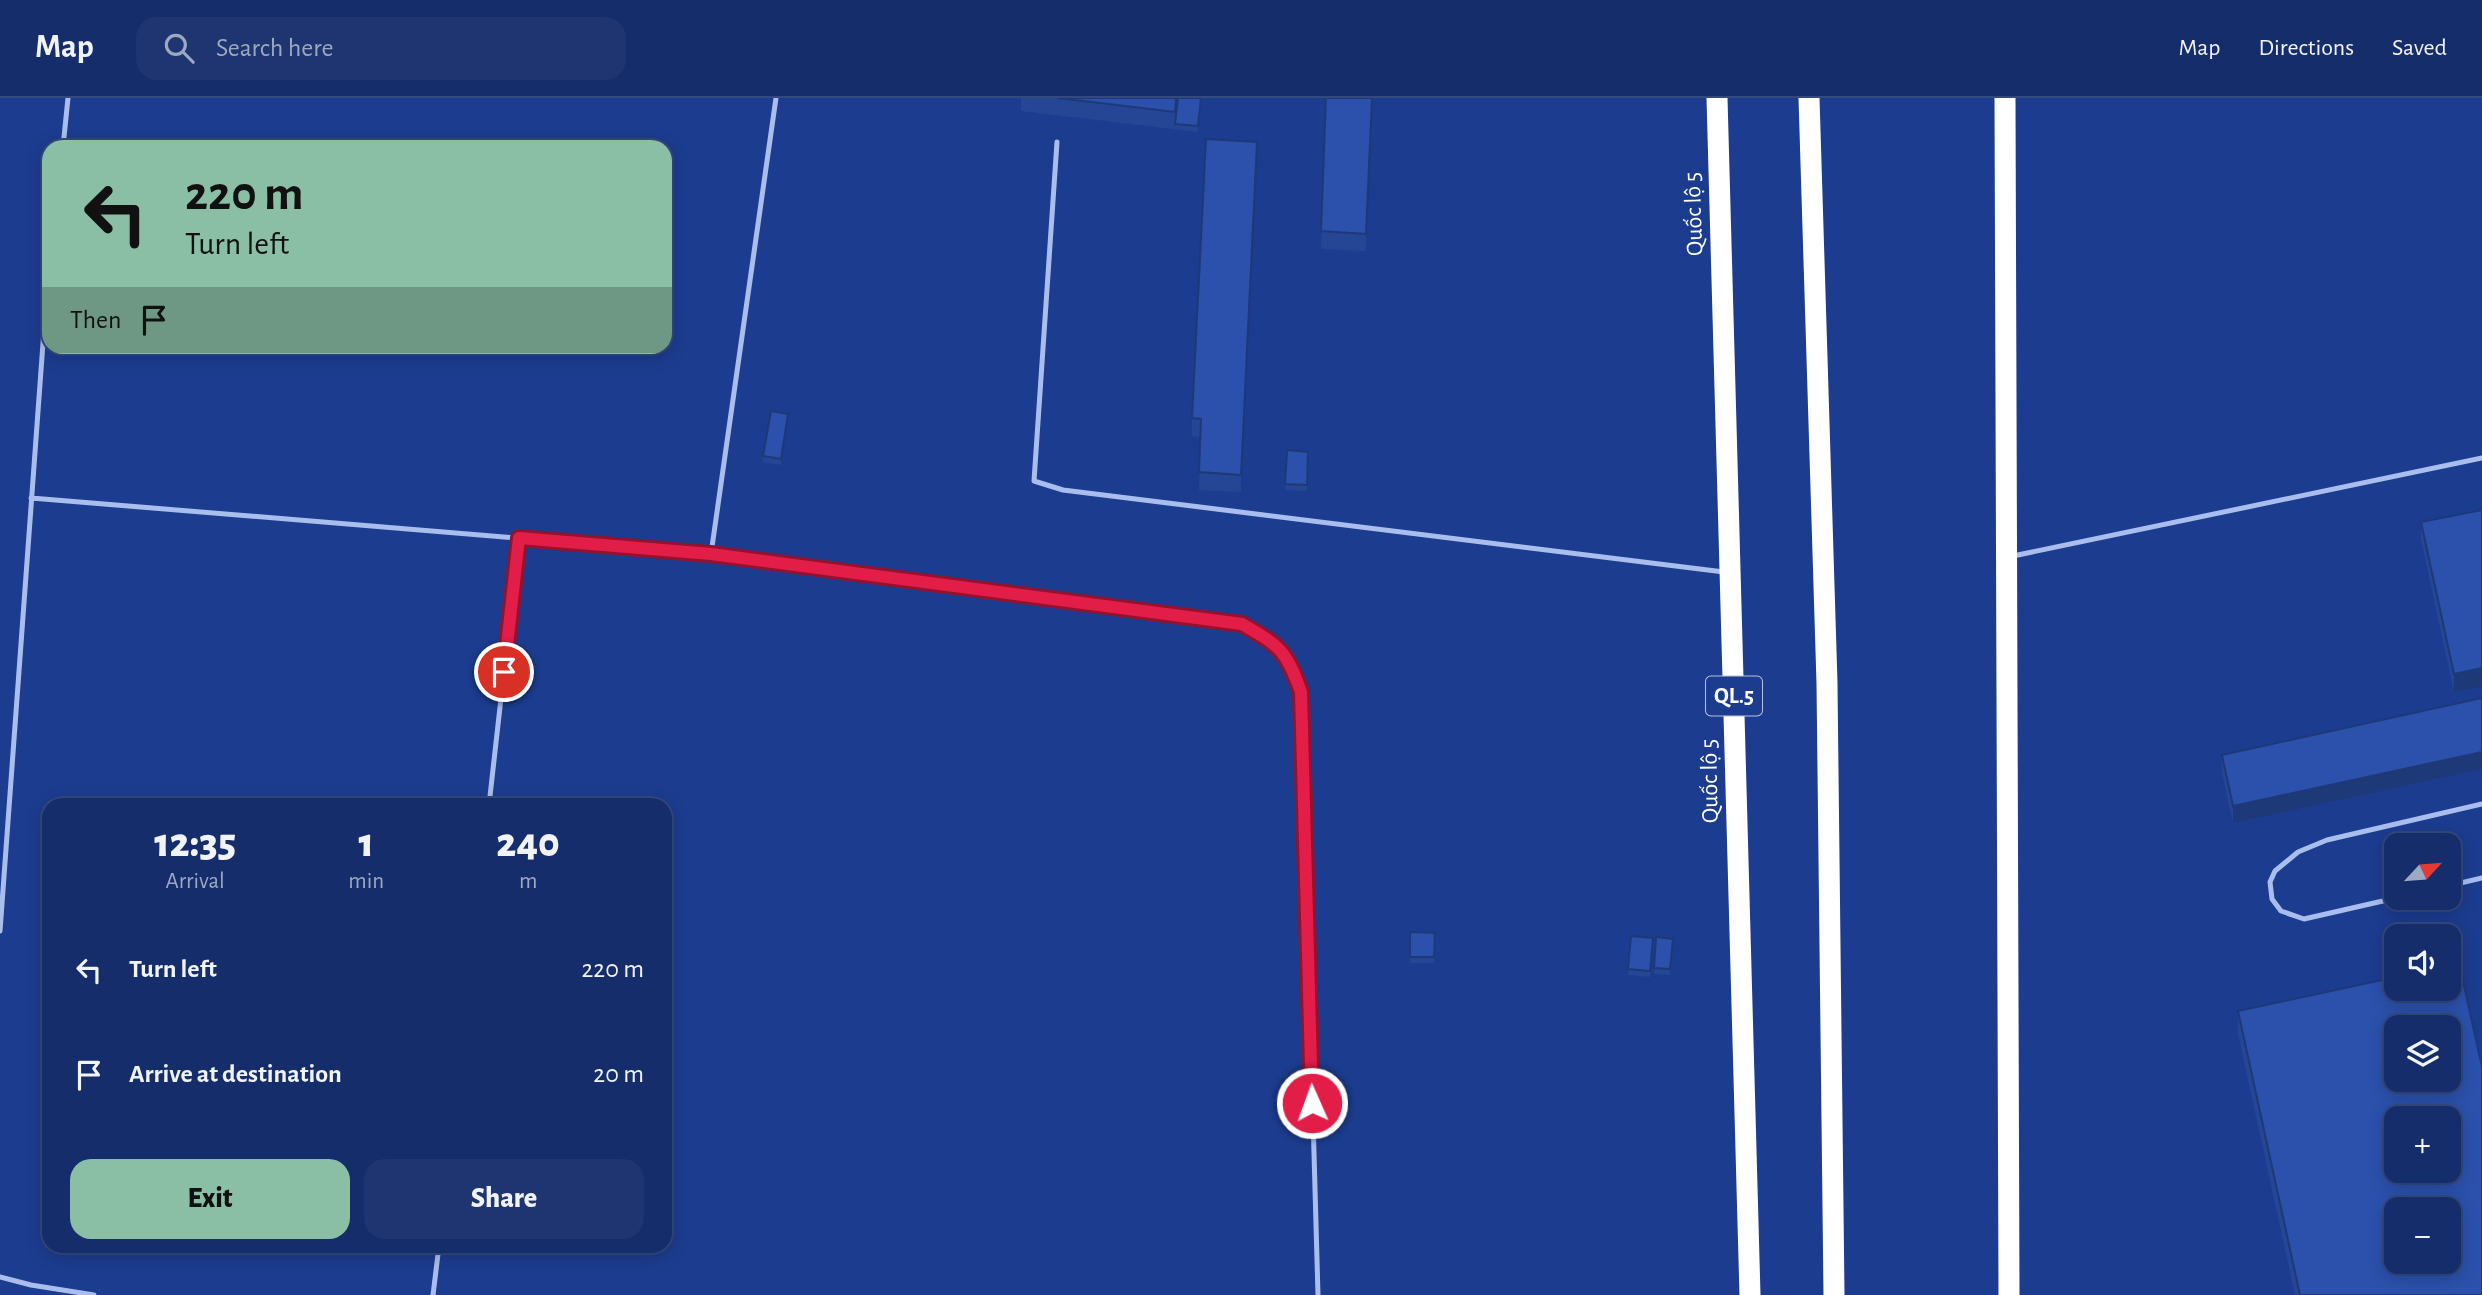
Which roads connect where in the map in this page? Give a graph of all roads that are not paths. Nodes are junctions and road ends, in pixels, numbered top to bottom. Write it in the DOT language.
graph roads {
  1 [pos="68,98"];
  2 [pos="776,98"];
  3 [pos="1717,98"];
  4 [pos="1809,98"];
  5 [pos="2005,98"];
  6 [pos="64,140"];
  7 [pos="1057,142"];
  8 [pos="42,353"];
  9 [pos="2482,458"];
  10 [pos="31,498"];
  11 [pos="519,538"];
  12 [pos="711,554"];
  13 [pos="2006,558"];
  14 [pos="1731,573"];
  15 [pos="490,798"];
  16 [pos="2482,804"];
  17 [pos="2482,878"];
  18 [pos="2461,883"];
  19 [pos="2384,901"];
  20 [pos="0,931"];
  21 [pos="438,1253"];
  22 [pos="0,1277"];
  23 [pos="94,1295"];
  24 [pos="433,1295"];
  25 [pos="1318,1295"];
  26 [pos="1750,1295"];
  27 [pos="1834,1295"];
  28 [pos="2010,1295"];
  1 -- 6 [label="lane"];
  2 -- 12 [label="lane"];
  3 -- 14 [label="highway, Quốc lộ 5 / QL.5"];
  4 -- 27 [label="highway"];
  5 -- 13 [label="highway"];
  7 -- 14 [label="lane"];
  8 -- 10 [label="lane"];
  9 -- 13 [label="lane"];
  10 -- 11 [label="lane"];
  10 -- 20 [label="lane"];
  11 -- 12 [label="lane"];
  11 -- 15 [label="lane"];
  12 -- 25 [label="lane"];
  13 -- 28 [label="highway"];
  14 -- 26 [label="highway, Quốc lộ 5 / QL.5"];
  16 -- 19 [label="lane"];
  17 -- 18 [label="lane"];
  21 -- 24 [label="lane"];
  22 -- 23 [label="lane"];
}
